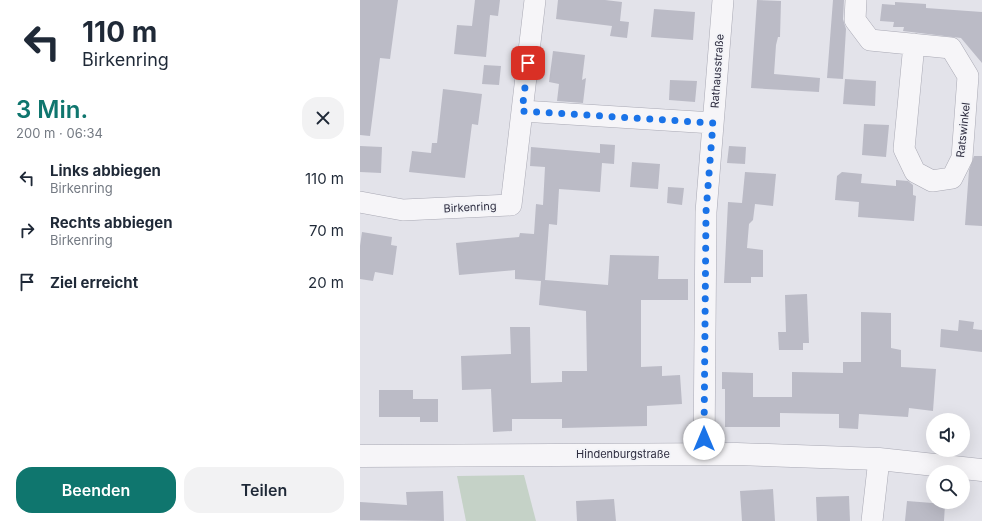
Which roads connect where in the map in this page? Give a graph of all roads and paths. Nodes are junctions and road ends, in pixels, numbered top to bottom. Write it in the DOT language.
graph roads {
  1 [pos="535,0"];
  2 [pos="723,0"];
  3 [pos="856,0"];
  4 [pos="914,44"];
  5 [pos="522,111"];
  6 [pos="713,123"];
  7 [pos="360,202"];
  8 [pos="704,454"];
  9 [pos="360,456"];
  10 [pos="878,459"];
  11 [pos="982,470"];
  12 [pos="872,521"];
  1 -- 5 [label="street, Birkenring"];
  2 -- 6 [label="street, Rathausstraße"];
  3 -- 4 [label="street, Ratswinkel"];
  4 -- 4 [label="street, Ratswinkel"];
  5 -- 6 [label="street"];
  5 -- 7 [label="street, Birkenring"];
  6 -- 8 [label="street, Rathausstraße"];
  8 -- 9 [label="street, Hindenburgstraße"];
  8 -- 10 [label="street, Hindenburgstraße"];
  10 -- 11 [label="street, Hindenburgstraße"];
  10 -- 12 [label="street"];
}
